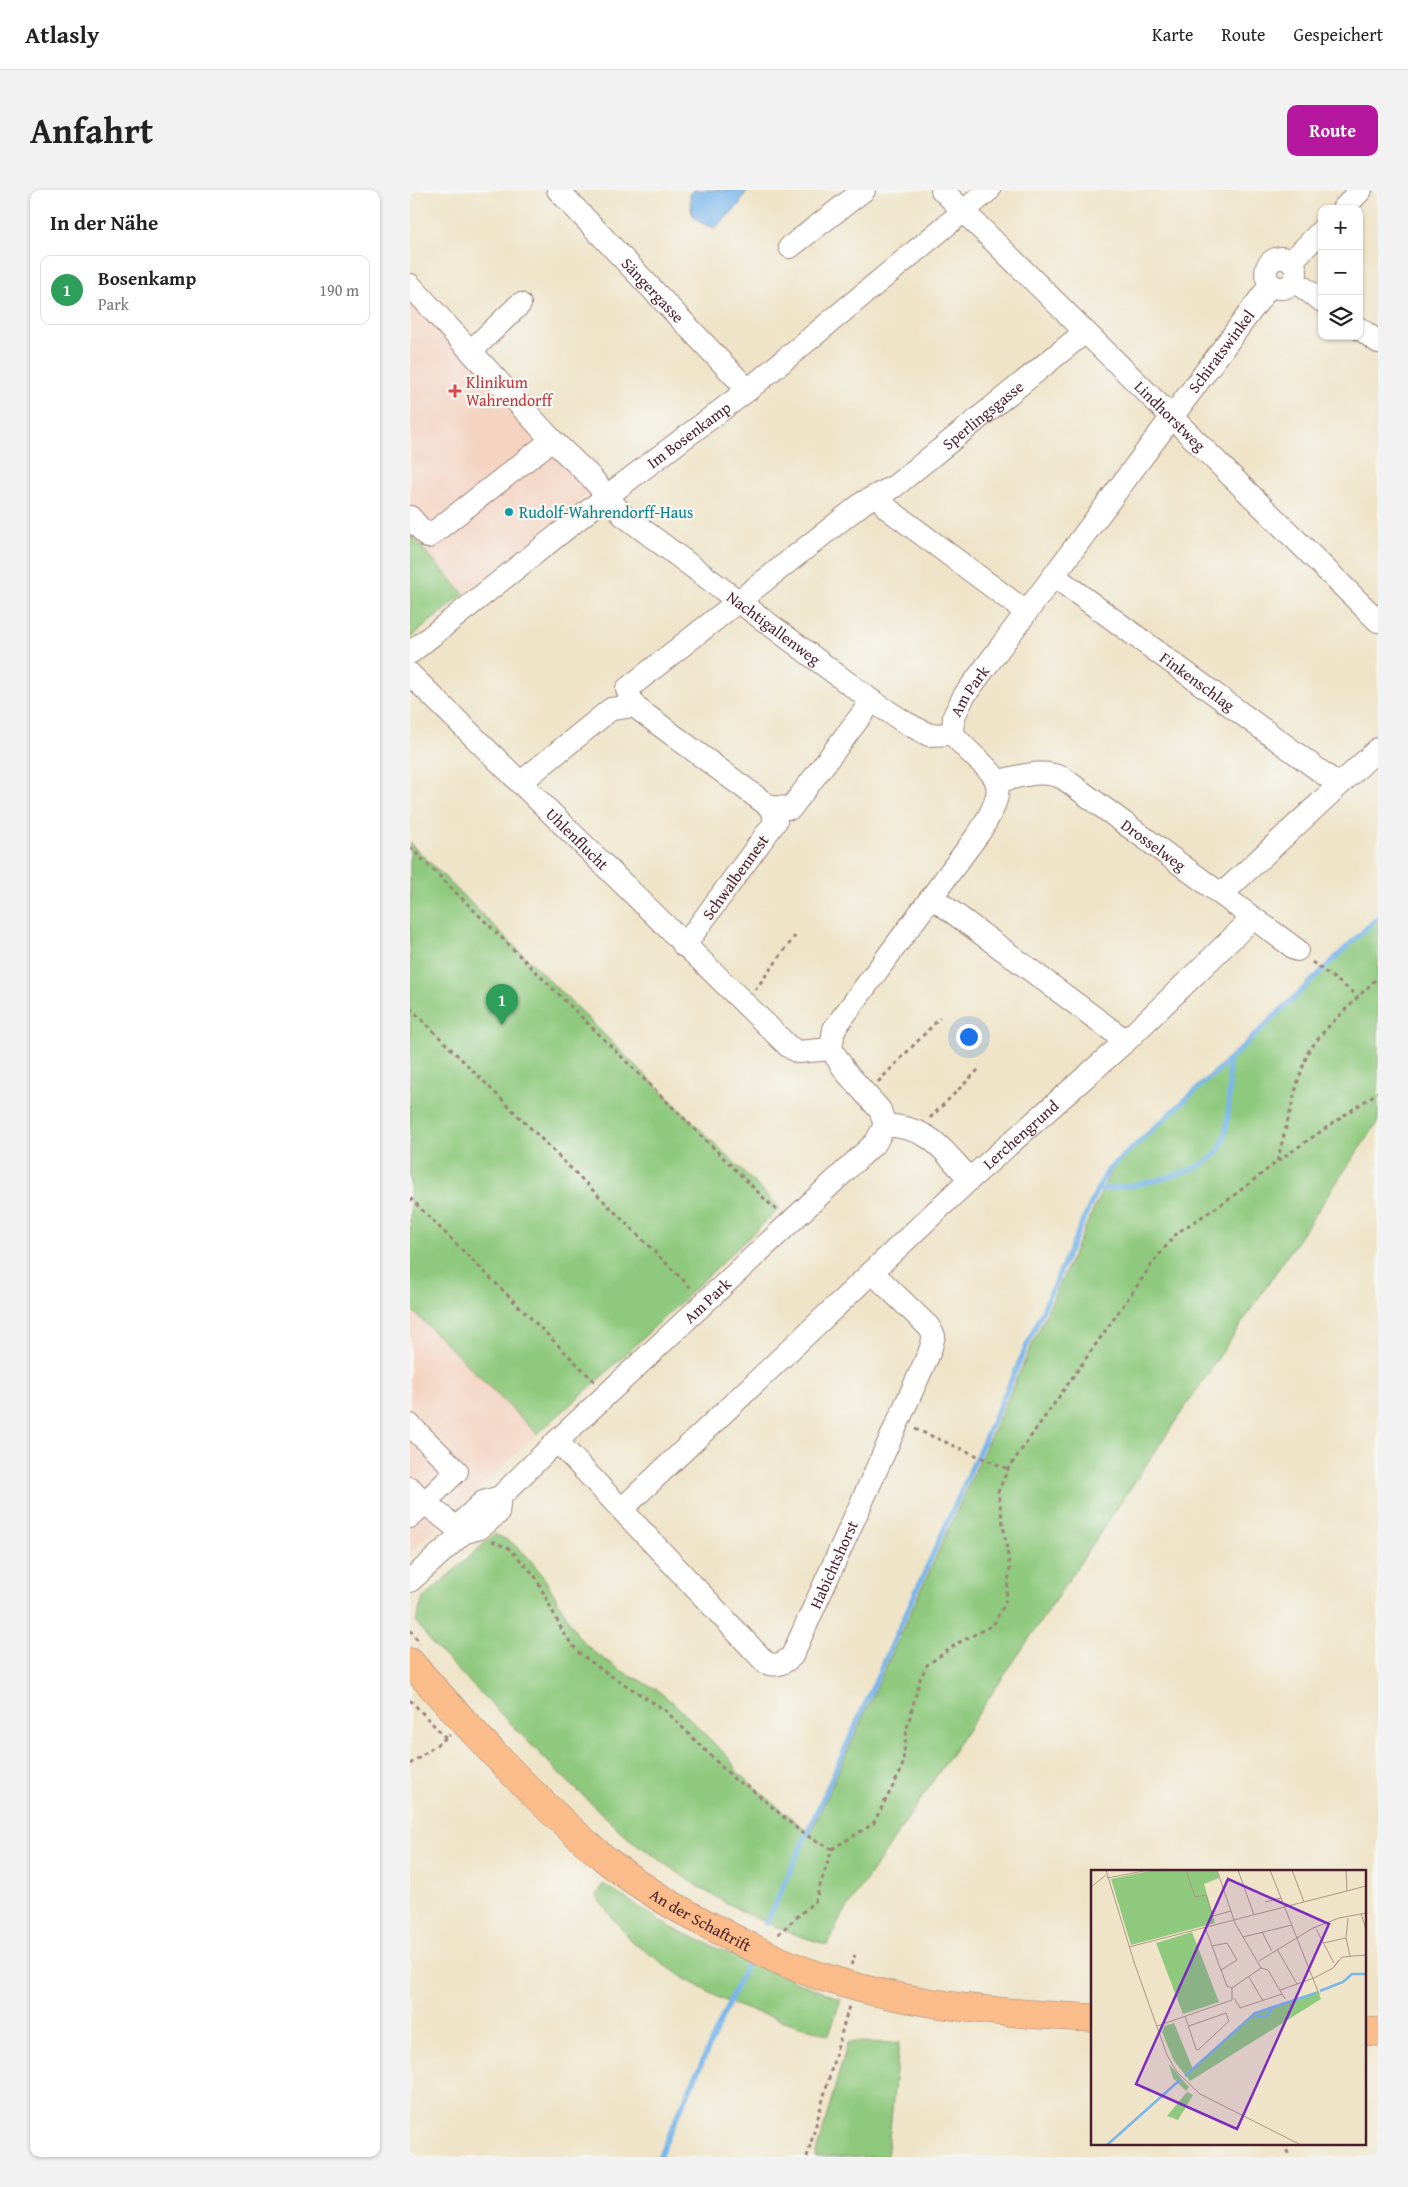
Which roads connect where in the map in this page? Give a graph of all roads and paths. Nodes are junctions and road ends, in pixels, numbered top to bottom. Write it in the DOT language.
graph roads {
  1 [pos="558,190"];
  2 [pos="864,190"];
  3 [pos="942,190"];
  4 [pos="989,190"];
  5 [pos="1361,190"];
  6 [pos="1347,205"];
  7 [pos="962,212"];
  8 [pos="1318,235"];
  9 [pos="790,247"];
  10 [pos="1292,271"];
  11 [pos="411,288"];
  12 [pos="1318,297"];
  13 [pos="520,304"];
  14 [pos="1363,331"];
  15 [pos="1085,332"];
  16 [pos="1378,342"];
  17 [pos="470,351"];
  18 [pos="748,390"];
  19 [pos="1172,417"];
  20 [pos="552,440"];
  21 [pos="878,495"];
  22 [pos="607,496"];
  23 [pos="410,517"];
  24 [pos="1054,576"];
  25 [pos="738,600"];
  26 [pos="1026,612"];
  27 [pos="1378,621"];
  28 [pos="410,653"];
  29 [pos="410,674"];
  30 [pos="872,701"];
  31 [pos="634,706"];
  32 [pos="953,734"];
  33 [pos="1378,750"];
  34 [pos="998,781"];
  35 [pos="520,783"];
  36 [pos="1339,785"];
  37 [pos="770,807"];
  38 [pos="410,847"];
  39 [pos="1222,894"];
  40 [pos="932,897"];
  41 [pos="1253,918"];
  42 [pos="795,936"];
  43 [pos="684,946"];
  44 [pos="1297,950"];
  45 [pos="1317,966"];
  46 [pos="1378,977"];
  47 [pos="1358,996"];
  48 [pos="744,1006"];
  49 [pos="410,1008"];
  50 [pos="940,1018"];
  51 [pos="1126,1041"];
  52 [pos="831,1049"];
  53 [pos="979,1069"];
  54 [pos="1378,1092"];
  55 [pos="866,1094"];
  56 [pos="885,1125"];
  57 [pos="918,1130"];
  58 [pos="1277,1162"];
  59 [pos="970,1179"];
  60 [pos="410,1198"];
  61 [pos="776,1210"];
  62 [pos="872,1272"];
  63 [pos="694,1291"];
  64 [pos="596,1382"];
  65 [pos="899,1422"];
  66 [pos="410,1425"];
  67 [pos="557,1441"];
  68 [pos="1008,1469"];
  69 [pos="415,1503"];
  70 [pos="622,1508"];
  71 [pos="463,1533"];
  72 [pos="487,1538"];
  73 [pos="410,1581"];
  74 [pos="410,1662"];
  75 [pos="410,1700"];
  76 [pos="446,1738"];
  77 [pos="442,1742"];
  78 [pos="410,1764"];
  79 [pos="832,1849"];
  80 [pos="769,1932"];
  81 [pos="776,1936"];
  82 [pos="784,1939"];
  83 [pos="848,1969"];
  84 [pos="1084,2018"];
  85 [pos="1284,2144"];
  86 [pos="806,2157"];
  87 [pos="1290,2157"];
  1 -- 18 [label="street, Sängergasse"];
  2 -- 9 [label="street"];
  3 -- 7 [label="street, Lindhorstweg"];
  4 -- 7 [label="street, Im Bosenkamp"];
  5 -- 6 [label="street"];
  7 -- 15 [label="street, Lindhorstweg"];
  7 -- 18 [label="street, Im Bosenkamp"];
  8 -- 10 [label="street"];
  10 -- 12 [label="street"];
  10 -- 19 [label="street, Schiratswinkel"];
  11 -- 17 [label="street, Nachtigallenweg"];
  13 -- 17 [label="street"];
  14 -- 16 [label="street"];
  15 -- 19 [label="street, Lindhorstweg"];
  15 -- 21 [label="street, Sperlingsgasse"];
  17 -- 20 [label="street, Nachtigallenweg"];
  18 -- 22 [label="street, Im Bosenkamp"];
  19 -- 24 [label="street, Am Park"];
  19 -- 27 [label="street, Lindhorstweg"];
  20 -- 22 [label="street, Nachtigallenweg"];
  20 -- 23 [label="street"];
  21 -- 25 [label="street, Sperlingsgasse"];
  21 -- 26 [label="street"];
  22 -- 25 [label="street, Nachtigallenweg"];
  22 -- 28 [label="street, Im Bosenkamp"];
  24 -- 26 [label="street, Am Park"];
  24 -- 36 [label="street, Finkenschlag"];
  25 -- 30 [label="street, Nachtigallenweg"];
  25 -- 31 [label="street"];
  26 -- 32 [label="street, Am Park"];
  29 -- 35 [label="street, Uhlenflucht"];
  30 -- 32 [label="street, Nachtigallenweg"];
  30 -- 37 [label="street"];
  31 -- 35 [label="street"];
  31 -- 37 [label="street"];
  32 -- 34 [label="street, Am Park"];
  33 -- 36 [label="street"];
  34 -- 39 [label="street, Drosselweg"];
  34 -- 40 [label="street"];
  35 -- 43 [label="street, Uhlenflucht"];
  36 -- 39 [label="street"];
  37 -- 43 [label="street, Schwalbennest"];
  38 -- 61 [label="path"];
  39 -- 41 [label="street, Drosselweg"];
  40 -- 51 [label="street"];
  40 -- 52 [label="street"];
  41 -- 44 [label="street, Drosselweg"];
  41 -- 51 [label="street, Lerchengrund"];
  42 -- 48 [label="path"];
  43 -- 48 [label="street, Uhlenflucht"];
  45 -- 47 [label="path"];
  46 -- 47 [label="path"];
  47 -- 58 [label="path"];
  48 -- 52 [label="street, Uhlenflucht"];
  49 -- 63 [label="path"];
  50 -- 55 [label="path"];
  51 -- 59 [label="street, Lerchengrund"];
  52 -- 55 [label="street"];
  53 -- 57 [label="path"];
  54 -- 58 [label="path"];
  55 -- 56 [label="street"];
  56 -- 57 [label="street, Lerchengrund"];
  56 -- 67 [label="street, Am Park"];
  57 -- 59 [label="street, Lerchengrund"];
  58 -- 68 [label="path"];
  59 -- 62 [label="street"];
  60 -- 64 [label="path"];
  62 -- 65 [label="street, Habichtshorst"];
  62 -- 70 [label="street"];
  65 -- 68 [label="path"];
  65 -- 70 [label="street, Habichtshorst"];
  66 -- 69 [label="street"];
  67 -- 70 [label="street, Habichtshorst"];
  67 -- 71 [label="street, Am Park"];
  68 -- 79 [label="path"];
  69 -- 71 [label="street"];
  71 -- 73 [label="street, Am Park"];
  72 -- 79 [label="path"];
  74 -- 83 [label="main road, An der Schaftrift"];
  75 -- 76 [label="path"];
  77 -- 78 [label="path"];
  79 -- 81 [label="path"];
  80 -- 81 [label="path"];
  81 -- 82 [label="path"];
  83 -- 84 [label="main road, An der Schaftrift"];
  83 -- 86 [label="path"];
  85 -- 87 [label="path"];
}
